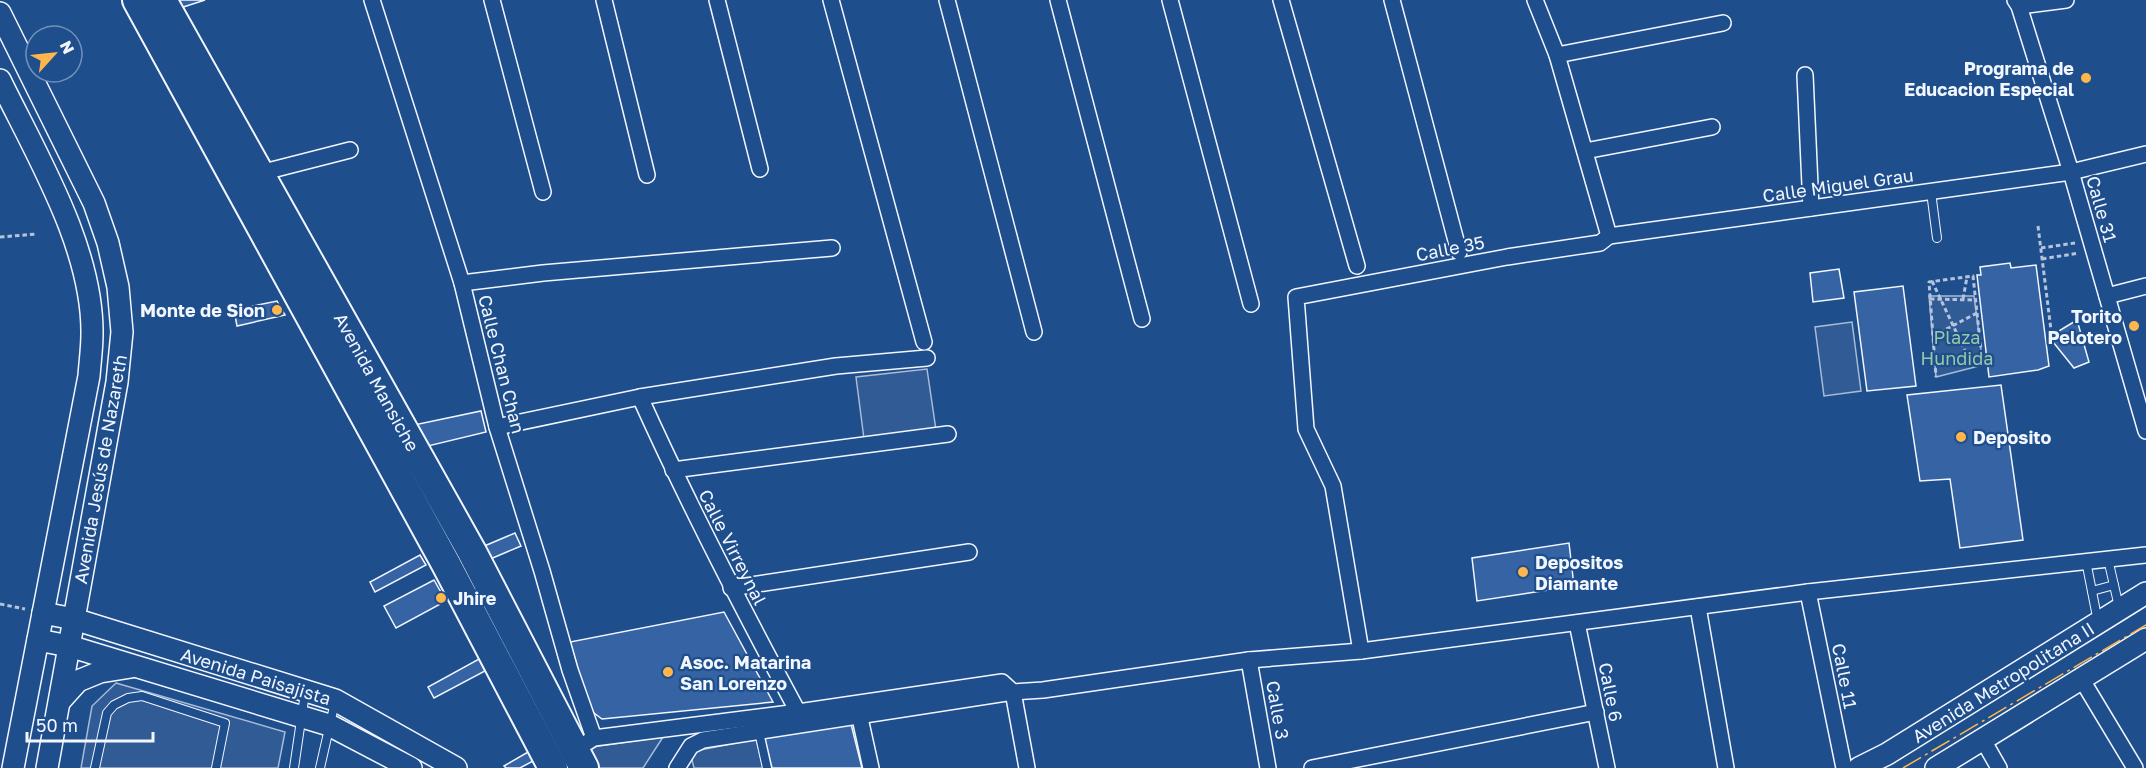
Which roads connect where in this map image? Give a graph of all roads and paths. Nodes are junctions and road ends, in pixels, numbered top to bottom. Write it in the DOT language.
graph roads {
  1 [pos="137,0"];
  2 [pos="162,0"];
  3 [pos="372,0"];
  4 [pos="492,0"];
  5 [pos="604,0"];
  6 [pos="717,0"];
  7 [pos="831,0"];
  8 [pos="946,0"];
  9 [pos="1058,0"];
  10 [pos="1170,0"];
  11 [pos="1281,0"];
  12 [pos="1392,0"];
  13 [pos="1535,0"];
  14 [pos="2066,0"];
  15 [pos="2017,3"];
  16 [pos="0,14"];
  17 [pos="1723,23"];
  18 [pos="1557,55"];
  19 [pos="1806,75"];
  20 [pos="0,80"];
  21 [pos="1712,127"];
  22 [pos="230,142"];
  23 [pos="350,150"];
  24 [pos="1585,151"];
  25 [pos="2146,154"];
  26 [pos="760,169"];
  27 [pos="2071,172"];
  28 [pos="260,173"];
  29 [pos="647,175"];
  30 [pos="543,192"];
  31 [pos="1931,192"];
  32 [pos="1811,208"];
  33 [pos="2038,226"];
  34 [pos="37,234"];
  35 [pos="1610,236"];
  36 [pos="0,237"];
  37 [pos="1937,238"];
  38 [pos="2092,246"];
  39 [pos="832,248"];
  40 [pos="2041,248"];
  41 [pos="1459,252"];
  42 [pos="2042,259"];
  43 [pos="1357,266"];
  44 [pos="1967,277"];
  45 [pos="1932,281"];
  46 [pos="462,283"];
  47 [pos="2146,286"];
  48 [pos="2107,296"];
  49 [pos="1930,298"];
  50 [pos="1941,299"];
  51 [pos="1963,300"];
  52 [pos="1976,300"];
  53 [pos="1251,304"];
  54 [pos="1977,313"];
  55 [pos="1142,320"];
  56 [pos="1954,325"];
  57 [pos="2051,330"];
  58 [pos="1034,332"];
  59 [pos="1933,336"];
  60 [pos="924,342"];
  61 [pos="344,349"];
  62 [pos="1934,355"];
  63 [pos="1968,357"];
  64 [pos="927,358"];
  65 [pos="1936,377"];
  66 [pos="640,397"];
  67 [pos="2145,425"];
  68 [pos="497,427"];
  69 [pos="948,434"];
  70 [pos="673,470"];
  71 [pos="472,552"];
  72 [pos="969,552"];
  73 [pos="2146,555"];
  74 [pos="2108,559"];
  75 [pos="2086,561"];
  76 [pos="446,564"];
  77 [pos="2146,584"];
  78 [pos="2114,585"];
  79 [pos="730,588"];
  80 [pos="2092,591"];
  81 [pos="1808,592"];
  82 [pos="2132,602"];
  83 [pos="0,604"];
  84 [pos="1698,607"];
  85 [pos="43,613"];
  86 [pos="74,620"];
  87 [pos="1577,623"];
  88 [pos="2098,623"];
  89 [pos="2146,639"];
  90 [pos="38,640"];
  91 [pos="69,646"];
  92 [pos="1362,651"];
  93 [pos="1249,660"];
  94 [pos="141,667"];
  95 [pos="2082,680"];
  96 [pos="305,691"];
  97 [pos="1013,692"];
  98 [pos="335,700"];
  99 [pos="59,702"];
  100 [pos="859,710"];
  101 [pos="798,712"];
  102 [pos="1596,712"];
  103 [pos="303,716"];
  104 [pos="329,724"];
  105 [pos="759,732"];
  106 [pos="1983,740"];
  107 [pos="577,760"];
  108 [pos="13,768"];
  109 [pos="47,768"];
  110 [pos="95,768"];
  111 [pos="216,768"];
  112 [pos="294,768"];
  113 [pos="320,768"];
  114 [pos="411,768"];
  115 [pos="456,768"];
  116 [pos="677,768"];
  117 [pos="767,768"];
  118 [pos="871,768"];
  119 [pos="1027,768"];
  120 [pos="1268,768"];
  121 [pos="1312,768"];
  122 [pos="1607,768"];
  123 [pos="1726,768"];
  124 [pos="1844,768"];
  125 [pos="1859,768"];
  126 [pos="1936,768"];
  127 [pos="2000,768"];
  128 [pos="2135,768"];
  1 -- 22 [label="highway, Avenida Mansiche"];
  2 -- 22 [label="highway, Avenida Mansiche"];
  3 -- 46 [label="street, Calle Chan Chan"];
  4 -- 30 [label="street"];
  5 -- 29 [label="street"];
  6 -- 26 [label="street"];
  7 -- 60 [label="street"];
  8 -- 58 [label="street"];
  9 -- 55 [label="street"];
  10 -- 53 [label="street"];
  11 -- 43 [label="street"];
  12 -- 41 [label="street"];
  13 -- 18 [label="street"];
  14 -- 15 [label="street"];
  15 -- 27 [label="street, Calle 31"];
  16 -- 86 [label="main road, Avenida Jesús de Nazareth"];
  17 -- 18 [label="street"];
  18 -- 24 [label="street"];
  19 -- 32 [label="street"];
  20 -- 85 [label="main road, Avenida Jesús de Nazareth"];
  21 -- 24 [label="street"];
  22 -- 28 [label="highway, Avenida Mansiche"];
  22 -- 61 [label="highway, Avenida Mansiche"];
  23 -- 28 [label="street"];
  24 -- 35 [label="street"];
  25 -- 27 [label="street"];
  27 -- 31 [label="street, Calle Miguel Grau"];
  27 -- 38 [label="street, Calle 31"];
  28 -- 61 [label="highway, Avenida Mansiche"];
  31 -- 32 [label="street, Calle Miguel Grau"];
  31 -- 37 [label="lane"];
  32 -- 35 [label="street, Calle Miguel Grau"];
  33 -- 40 [label="path"];
  34 -- 36 [label="path"];
  35 -- 92 [label="street, Calle 35"];
  38 -- 40 [label="path"];
  38 -- 42 [label="path"];
  38 -- 48 [label="street, Calle 31"];
  39 -- 46 [label="street"];
  40 -- 42 [label="path"];
  42 -- 57 [label="path"];
  44 -- 45 [label="path"];
  44 -- 51 [label="path"];
  44 -- 52 [label="path"];
  45 -- 49 [label="path"];
  45 -- 50 [label="path"];
  46 -- 68 [label="street, Calle Chan Chan"];
  47 -- 48 [label="street"];
  48 -- 67 [label="street, Calle 31"];
  49 -- 50 [label="path"];
  49 -- 59 [label="path"];
  50 -- 51 [label="path"];
  50 -- 56 [label="path"];
  51 -- 52 [label="path"];
  52 -- 54 [label="path"];
  54 -- 56 [label="path"];
  54 -- 63 [label="path"];
  56 -- 59 [label="path"];
  56 -- 63 [label="path"];
  59 -- 62 [label="path"];
  61 -- 71 [label="highway, Avenida Mansiche"];
  61 -- 76 [label="highway, Avenida Mansiche"];
  62 -- 63 [label="path"];
  62 -- 65 [label="path"];
  64 -- 66 [label="street"];
  66 -- 68 [label="street"];
  66 -- 70 [label="street, Calle Virreynal"];
  68 -- 107 [label="street, Calle Chan Chan"];
  69 -- 70 [label="street"];
  70 -- 79 [label="street, Calle Virreynal"];
  71 -- 76 [label="highway"];
  71 -- 107 [label="highway, Avenida Mansiche"];
  72 -- 79 [label="street"];
  73 -- 74 [label="street"];
  74 -- 75 [label="street"];
  74 -- 78 [label="lane"];
  75 -- 80 [label="lane"];
  75 -- 81 [label="street"];
  76 -- 107 [label="highway, Avenida Mansiche"];
  77 -- 82 [label="main road"];
  78 -- 80 [label="lane"];
  78 -- 82 [label="lane"];
  79 -- 101 [label="street, Calle Virreynal"];
  80 -- 88 [label="lane"];
  81 -- 84 [label="street"];
  81 -- 124 [label="street, Calle 11"];
  82 -- 88 [label="main road, Avenida Metropolitana II"];
  83 -- 85 [label="path"];
  84 -- 87 [label="street"];
  84 -- 123 [label="street"];
  85 -- 86 [label="main road, Avenida Paisajista"];
  85 -- 90 [label="main road, Avenida Jesús de Nazareth"];
  86 -- 91 [label="main road, Avenida Jesús de Nazareth"];
  86 -- 96 [label="main road, Avenida Paisajista"];
  87 -- 92 [label="street"];
  87 -- 102 [label="street, Calle 6"];
  88 -- 125 [label="main road, Avenida Metropolitana II"];
  89 -- 95 [label="main road, Avenida Metropolitana II"];
  90 -- 91 [label="main road, Avenida Paisajista"];
  90 -- 108 [label="main road, Avenida Jesús de Nazareth"];
  91 -- 94 [label="main road, Avenida Paisajista"];
  91 -- 99 [label="main road, Avenida Jesús de Nazareth"];
  92 -- 93 [label="street"];
  93 -- 97 [label="street"];
  93 -- 120 [label="street, Calle 3"];
  94 -- 99 [label="main road"];
  94 -- 103 [label="main road, Avenida Paisajista"];
  95 -- 106 [label="main road, Avenida Metropolitana II"];
  95 -- 128 [label="street"];
  96 -- 98 [label="main road, Avenida Paisajista"];
  96 -- 103 [label="lane"];
  97 -- 100 [label="street"];
  97 -- 119 [label="street"];
  98 -- 104 [label="lane"];
  98 -- 115 [label="main road, Avenida Paisajista"];
  99 -- 109 [label="main road, Avenida Jesús de Nazareth"];
  100 -- 101 [label="street"];
  100 -- 105 [label="street"];
  100 -- 118 [label="street"];
  101 -- 107 [label="street"];
  102 -- 121 [label="street"];
  102 -- 122 [label="street, Calle 6"];
  103 -- 104 [label="main road, Avenida Paisajista"];
  103 -- 112 [label="lane"];
  104 -- 113 [label="lane"];
  104 -- 114 [label="main road, Avenida Paisajista"];
  105 -- 116 [label="street"];
  105 -- 117 [label="lane"];
  106 -- 126 [label="main road, Avenida Metropolitana II"];
  106 -- 127 [label="street"];
  110 -- 111 [label="lane"];
}
